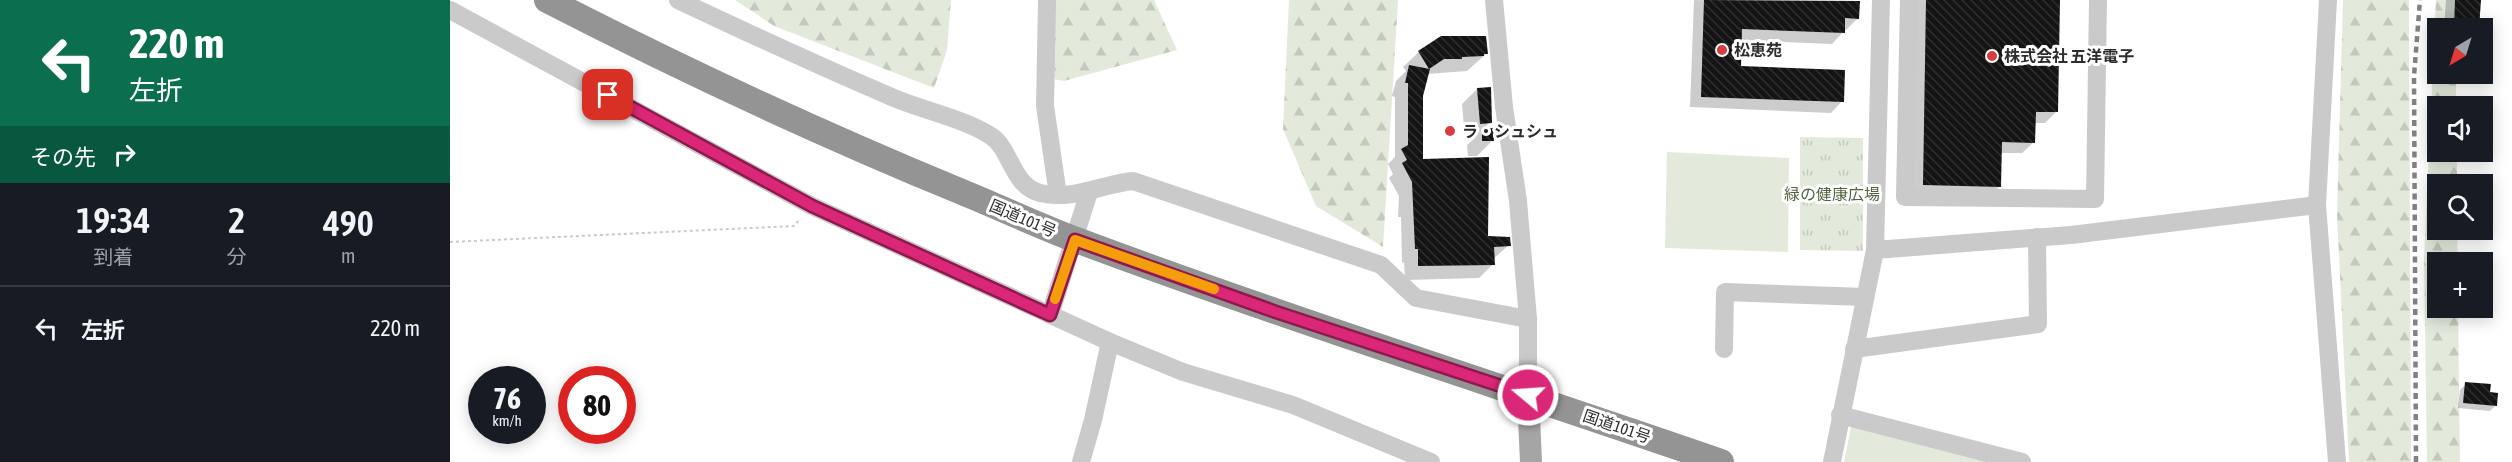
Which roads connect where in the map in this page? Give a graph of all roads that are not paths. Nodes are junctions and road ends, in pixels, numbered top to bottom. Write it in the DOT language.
graph roads {
  1 [pos="548,0"];
  2 [pos="678,0"];
  3 [pos="1047,0"];
  4 [pos="1494,0"];
  5 [pos="1881,0"];
  6 [pos="1909,0"];
  7 [pos="2098,0"];
  8 [pos="2328,0"];
  9 [pos="450,10"];
  10 [pos="1089,192"];
  11 [pos="1058,195"];
  12 [pos="2317,205"];
  13 [pos="2037,237"];
  14 [pos="1075,240"];
  15 [pos="1875,250"];
  16 [pos="1865,297"];
  17 [pos="1050,315"];
  18 [pos="1528,319"];
  19 [pos="1110,342"];
  20 [pos="1724,349"];
  21 [pos="1854,349"];
  22 [pos="1528,395"];
  23 [pos="1840,414"];
  24 [pos="1081,462"];
  25 [pos="1431,462"];
  26 [pos="1531,462"];
  27 [pos="1720,462"];
  28 [pos="1832,462"];
  29 [pos="2022,462"];
  30 [pos="2337,462"];
  1 -- 14 [label="highway, 国道101号"];
  2 -- 11 [label="street"];
  3 -- 11 [label="street"];
  4 -- 18 [label="street"];
  5 -- 15 [label="street"];
  6 -- 7 [label="street"];
  8 -- 12 [label="street"];
  9 -- 17 [label="street"];
  10 -- 11 [label="street"];
  10 -- 14 [label="street"];
  10 -- 18 [label="street"];
  12 -- 13 [label="street"];
  12 -- 30 [label="street"];
  13 -- 15 [label="street"];
  13 -- 21 [label="street"];
  14 -- 17 [label="street"];
  14 -- 22 [label="highway, 国道101号"];
  15 -- 16 [label="street"];
  16 -- 20 [label="street"];
  16 -- 21 [label="street"];
  17 -- 19 [label="street"];
  18 -- 22 [label="street"];
  19 -- 24 [label="street"];
  19 -- 25 [label="street"];
  21 -- 23 [label="street"];
  22 -- 26 [label="main road"];
  22 -- 27 [label="highway, 国道101号"];
  23 -- 28 [label="street"];
  23 -- 29 [label="street"];
}
